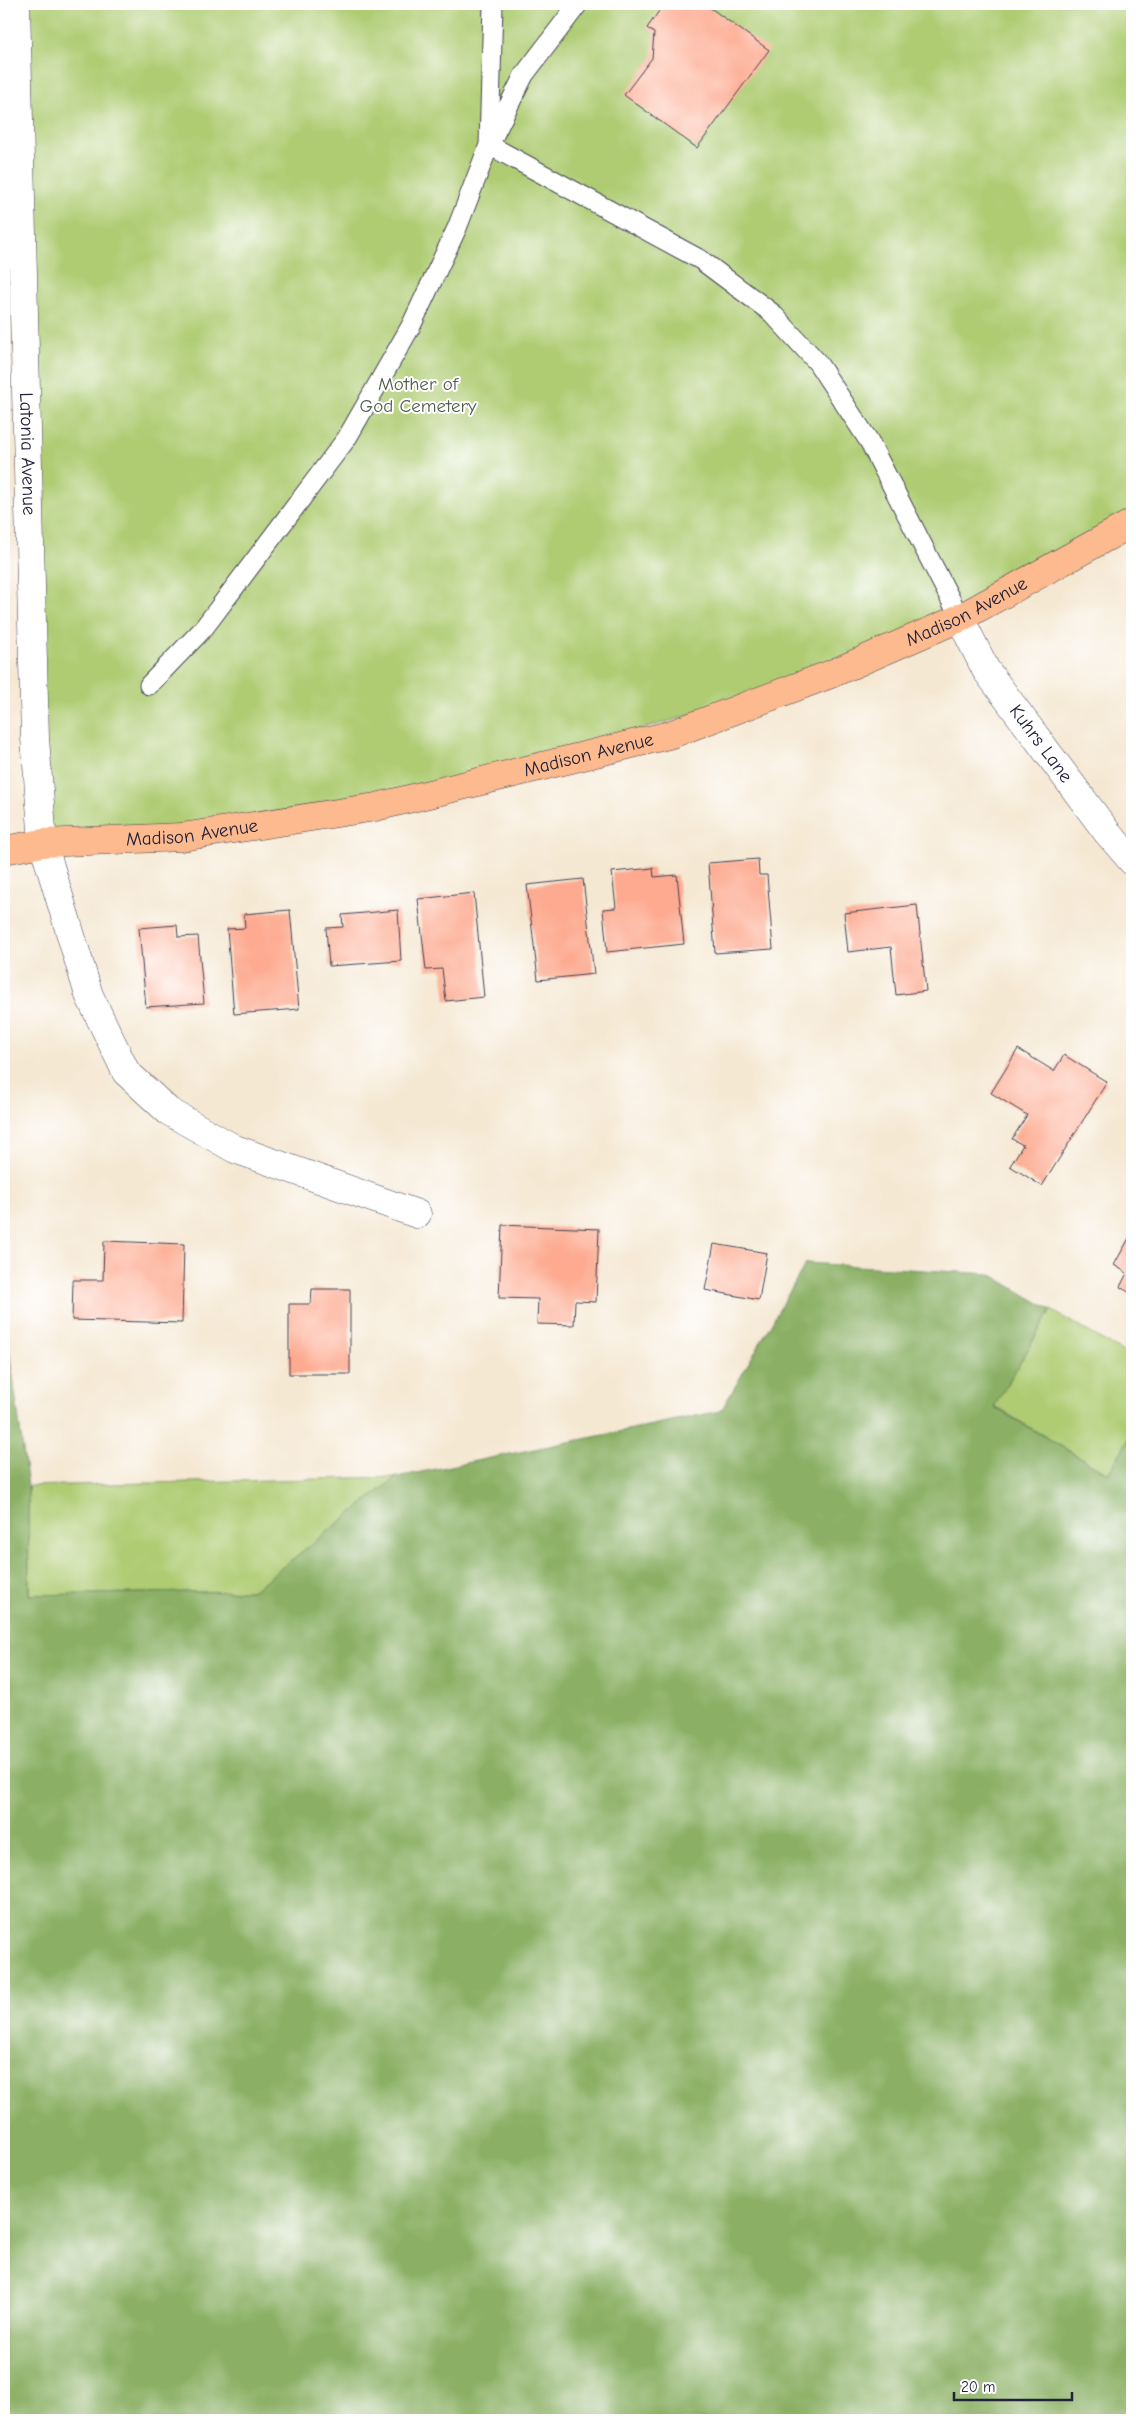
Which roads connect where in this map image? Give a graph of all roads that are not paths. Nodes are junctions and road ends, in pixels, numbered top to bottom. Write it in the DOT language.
graph roads {
  1 [pos="16,4"];
  2 [pos="494,4"];
  3 [pos="578,4"];
  4 [pos="489,144"];
  5 [pos="1132,522"];
  6 [pos="960,618"];
  7 [pos="149,685"];
  8 [pos="43,843"];
  9 [pos="4,850"];
  10 [pos="1132,861"];
  11 [pos="417,1214"];
  1 -- 8 [label="street, Latonia Avenue"];
  2 -- 4 [label="lane"];
  3 -- 4 [label="lane"];
  4 -- 6 [label="lane"];
  4 -- 7 [label="lane"];
  5 -- 6 [label="main road, Madison Avenue"];
  6 -- 8 [label="main road, Madison Avenue"];
  6 -- 10 [label="street, Kuhrs Lane"];
  8 -- 9 [label="main road, Madison Avenue"];
  8 -- 11 [label="street, Latonia Avenue"];
}
